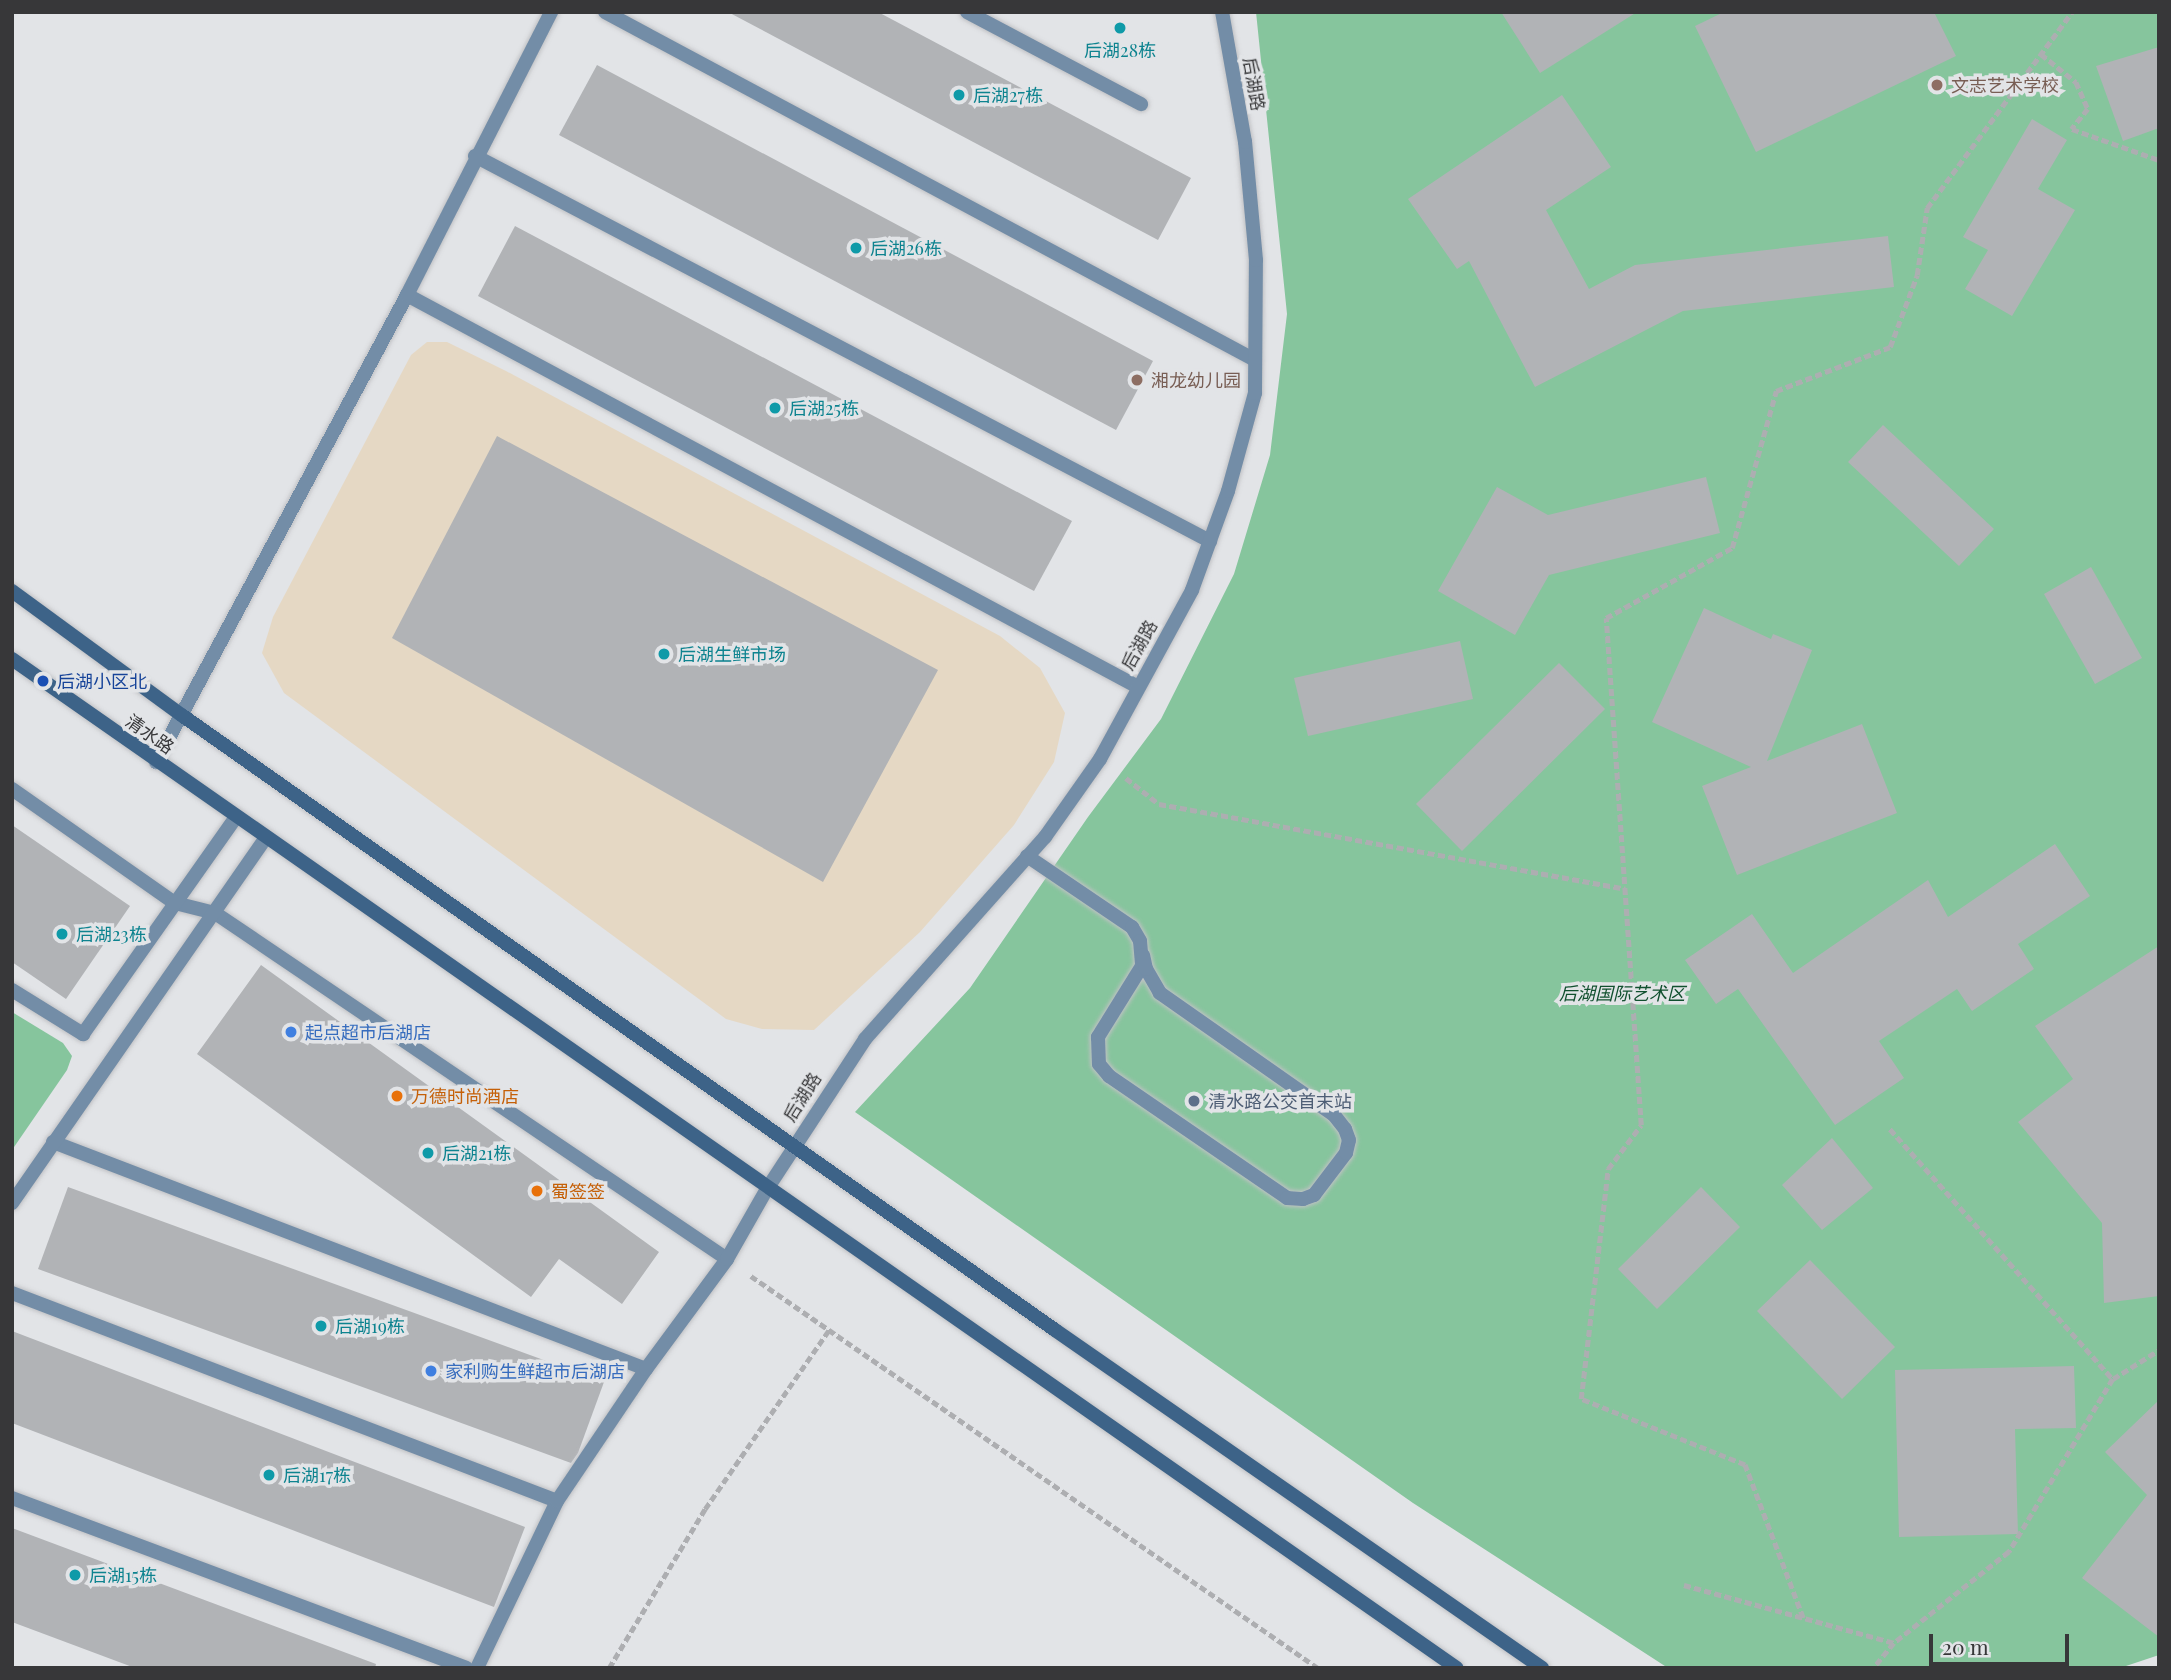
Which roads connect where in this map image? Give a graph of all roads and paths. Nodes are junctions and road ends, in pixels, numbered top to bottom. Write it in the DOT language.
graph roads {
  1 [pos="551,12"];
  2 [pos="605,12"];
  3 [pos="967,12"];
  4 [pos="1222,12"];
  5 [pos="2071,12"];
  6 [pos="2041,54"];
  7 [pos="1141,104"];
  8 [pos="475,156"];
  9 [pos="2159,160"];
  10 [pos="407,295"];
  11 [pos="1255,360"];
  12 [pos="1210,541"];
  13 [pos="12,591"];
  14 [pos="12,660"];
  15 [pos="1138,687"];
  16 [pos="183,716"];
  17 [pos="1100,758"];
  18 [pos="156,762"];
  19 [pos="12,789"];
  20 [pos="236,817"];
  21 [pos="266,838"];
  22 [pos="1027,856"];
  23 [pos="1625,888"];
  24 [pos="175,903"];
  25 [pos="215,913"];
  26 [pos="1143,955"];
  27 [pos="12,990"];
  28 [pos="1890,1129"];
  29 [pos="53,1142"];
  30 [pos="794,1146"];
  31 [pos="767,1189"];
  32 [pos="12,1203"];
  33 [pos="727,1259"];
  34 [pos="12,1293"];
  35 [pos="829,1330"];
  36 [pos="2159,1350"];
  37 [pos="646,1369"];
  38 [pos="2113,1379"];
  39 [pos="12,1498"];
  40 [pos="557,1501"];
  41 [pos="1684,1585"];
  42 [pos="1803,1618"];
  43 [pos="1894,1643"];
  44 [pos="466,1668"];
  45 [pos="477,1668"];
  46 [pos="609,1668"];
  47 [pos="1318,1668"];
  48 [pos="1457,1668"];
  49 [pos="1542,1668"];
  50 [pos="1874,1668"];
  1 -- 8 [label="street"];
  2 -- 11 [label="street"];
  3 -- 7 [label="street"];
  4 -- 11 [label="street, 后湖路"];
  5 -- 6 [label="path"];
  6 -- 9 [label="path"];
  6 -- 23 [label="path"];
  8 -- 10 [label="street"];
  8 -- 12 [label="street"];
  10 -- 15 [label="street"];
  10 -- 16 [label="street"];
  11 -- 12 [label="street, 后湖路"];
  12 -- 15 [label="street, 后湖路"];
  13 -- 16 [label="main road"];
  14 -- 18 [label="main road, 清水路"];
  15 -- 17 [label="street, 后湖路"];
  16 -- 18 [label="street"];
  16 -- 30 [label="main road"];
  17 -- 22 [label="street, 后湖路"];
  17 -- 23 [label="path"];
  18 -- 20 [label="main road, 清水路"];
  19 -- 24 [label="street"];
  20 -- 21 [label="main road, 清水路"];
  20 -- 24 [label="street"];
  21 -- 25 [label="street"];
  21 -- 31 [label="main road, 清水路"];
  22 -- 26 [label="street"];
  22 -- 30 [label="street, 后湖路"];
  23 -- 42 [label="path"];
  24 -- 25 [label="street"];
  24 -- 27 [label="street"];
  25 -- 29 [label="street"];
  25 -- 33 [label="street"];
  26 -- 26 [label="street"];
  28 -- 38 [label="path"];
  29 -- 32 [label="street"];
  29 -- 37 [label="street"];
  30 -- 31 [label="street, 后湖路"];
  30 -- 49 [label="main road"];
  31 -- 33 [label="street, 后湖路"];
  31 -- 48 [label="main road, 清水路"];
  33 -- 35 [label="path"];
  33 -- 37 [label="street, 后湖路"];
  34 -- 40 [label="street"];
  35 -- 46 [label="path"];
  35 -- 47 [label="path"];
  36 -- 38 [label="path"];
  37 -- 40 [label="street, 后湖路"];
  38 -- 43 [label="path"];
  39 -- 44 [label="street"];
  40 -- 45 [label="street, 后湖路"];
  41 -- 42 [label="path"];
  42 -- 43 [label="path"];
  43 -- 50 [label="path"];
}
